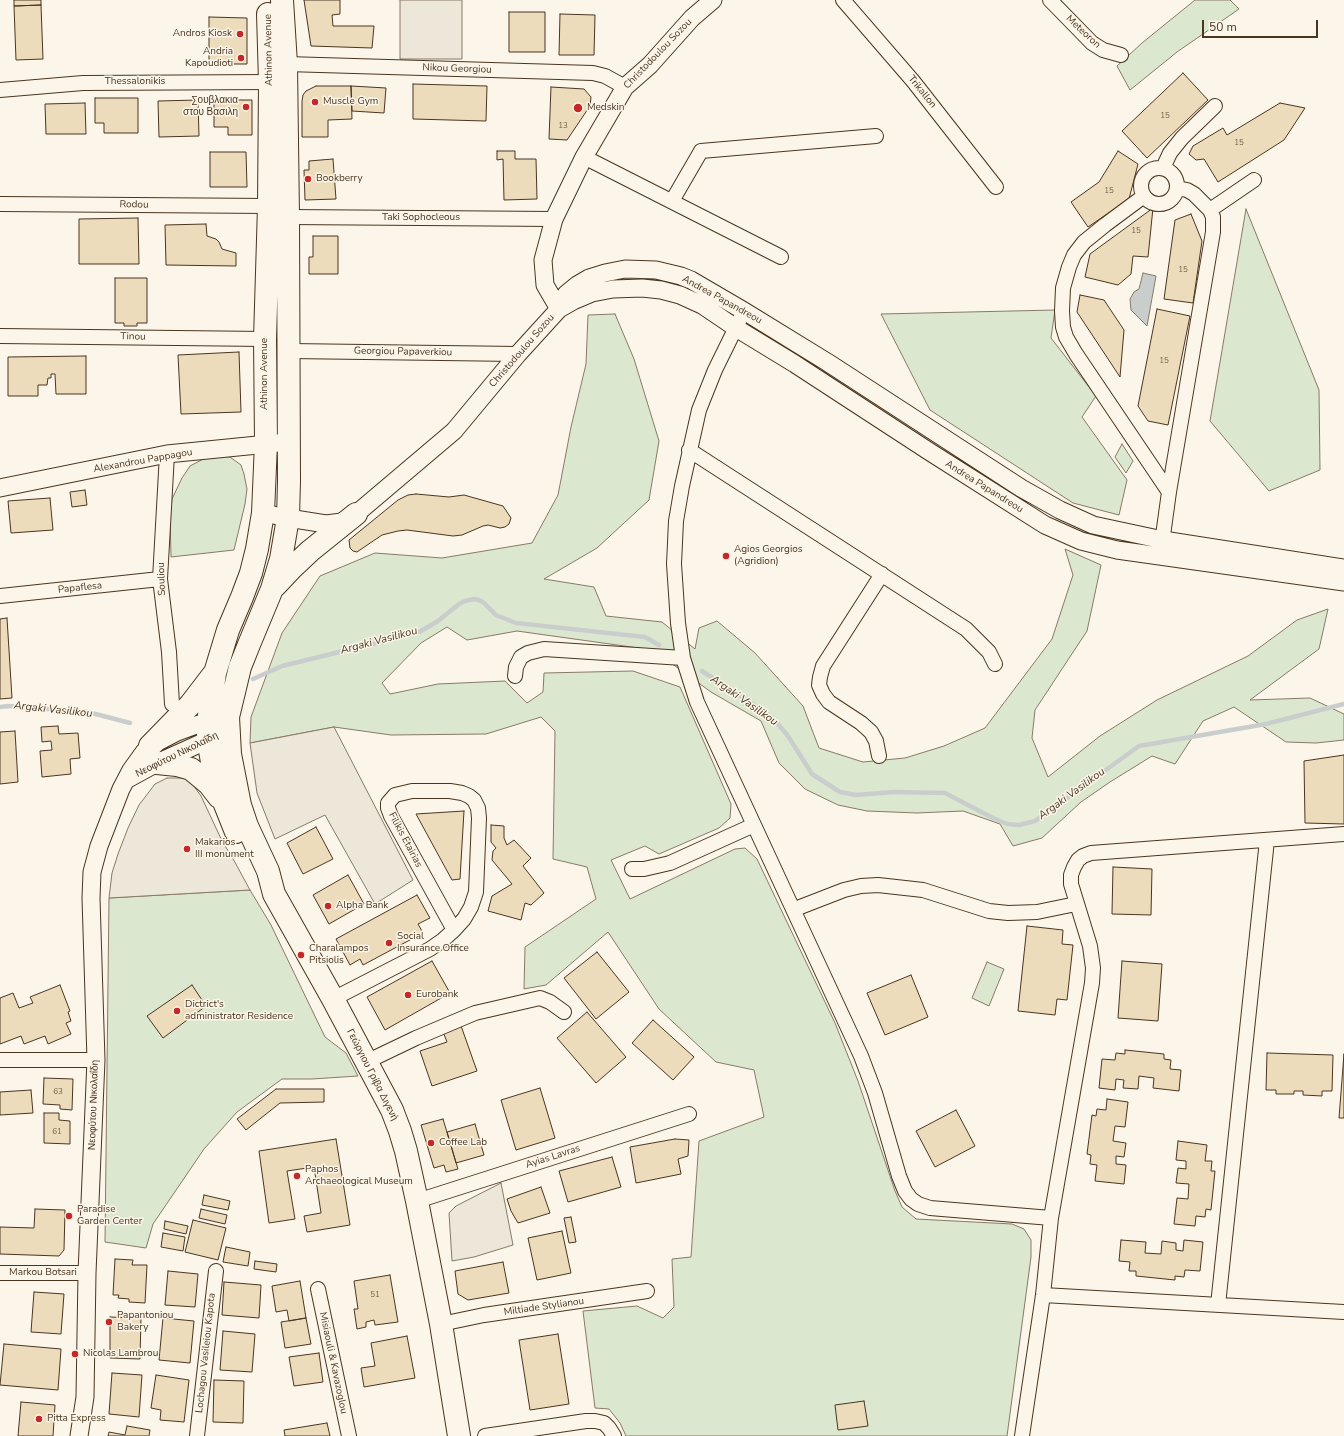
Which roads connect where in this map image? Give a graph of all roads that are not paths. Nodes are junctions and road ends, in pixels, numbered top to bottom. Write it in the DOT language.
graph roads {
  1 [pos="267,0"];
  2 [pos="282,0"];
  3 [pos="713,0"];
  4 [pos="843,0"];
  5 [pos="1050,0"];
  6 [pos="1121,55"];
  7 [pos="286,64"];
  8 [pos="270,82"];
  9 [pos="625,87"];
  10 [pos="0,90"];
  11 [pos="1215,106"];
  12 [pos="876,136"];
  13 [pos="584,157"];
  14 [pos="1163,168"];
  15 [pos="1254,180"];
  16 [pos="996,187"];
  17 [pos="1176,188"];
  18 [pos="1144,196"];
  19 [pos="672,201"];
  20 [pos="0,204"];
  21 [pos="269,206"];
  22 [pos="1210,210"];
  23 [pos="288,218"];
  24 [pos="554,219"];
  25 [pos="781,257"];
  26 [pos="559,309"];
  27 [pos="744,311"];
  28 [pos="736,328"];
  29 [pos="0,336"];
  30 [pos="265,339"];
  31 [pos="289,351"];
  32 [pos="518,354"];
  33 [pos="288,443"];
  34 [pos="266,444"];
  35 [pos="689,450"];
  36 [pos="167,454"];
  37 [pos="0,488"];
  38 [pos="1169,492"];
  39 [pos="263,512"];
  40 [pos="356,514"];
  41 [pos="288,518"];
  42 [pos="1161,548"];
  43 [pos="1344,568"];
  44 [pos="882,574"];
  45 [pos="160,579"];
  46 [pos="1344,582"];
  47 [pos="272,589"];
  48 [pos="0,596"];
  49 [pos="683,658"];
  50 [pos="995,664"];
  51 [pos="215,672"];
  52 [pos="515,676"];
  53 [pos="172,704"];
  54 [pos="229,724"];
  55 [pos="208,731"];
  56 [pos="154,754"];
  57 [pos="879,756"];
  58 [pos="224,804"];
  59 [pos="754,825"];
  60 [pos="1344,834"];
  61 [pos="1267,840"];
  62 [pos="632,869"];
  63 [pos="274,894"];
  64 [pos="1076,904"];
  65 [pos="794,909"];
  66 [pos="454,930"];
  67 [pos="333,999"];
  68 [pos="564,1012"];
  69 [pos="0,1060"];
  70 [pos="96,1060"];
  71 [pos="366,1062"];
  72 [pos="689,1114"];
  73 [pos="417,1201"];
  74 [pos="1051,1218"];
  75 [pos="216,1271"];
  76 [pos="0,1273"];
  77 [pos="87,1273"];
  78 [pos="318,1289"];
  79 [pos="647,1291"];
  80 [pos="1043,1295"];
  81 [pos="1218,1305"];
  82 [pos="1344,1312"];
  83 [pos="441,1324"];
  84 [pos="612,1432"];
  85 [pos="79,1436"];
  86 [pos="197,1436"];
  87 [pos="349,1436"];
  88 [pos="458,1436"];
  89 [pos="485,1436"];
  90 [pos="1022,1436"];
  1 -- 8 [label="main road, Athinon Avenue"];
  2 -- 7 [label="main road, Athinon Avenue"];
  3 -- 9 [label="street, Christodoulou Sozou"];
  4 -- 16 [label="street, Trikallon"];
  5 -- 6 [label="street, Meteoron"];
  7 -- 9 [label="street, Nikou Georgiou"];
  7 -- 23 [label="main road, Athinon Avenue"];
  8 -- 10 [label="street, Thessalonikis"];
  8 -- 21 [label="main road, Athinon Avenue"];
  9 -- 13 [label="street, Christodoulou Sozou"];
  11 -- 14 [label="street"];
  12 -- 19 [label="street"];
  13 -- 19 [label="street"];
  13 -- 24 [label="street, Christodoulou Sozou"];
  14 -- 17 [label="street"];
  14 -- 18 [label="street"];
  15 -- 22 [label="street"];
  17 -- 18 [label="street"];
  17 -- 22 [label="street"];
  18 -- 38 [label="street"];
  19 -- 25 [label="street"];
  20 -- 21 [label="street, Rodou"];
  21 -- 30 [label="main road, Athinon Avenue"];
  22 -- 38 [label="street"];
  23 -- 24 [label="street, Taki Sophocleous"];
  23 -- 31 [label="main road, Athinon Avenue"];
  24 -- 26 [label="street, Christodoulou Sozou"];
  26 -- 27 [label="street, Andrea Papandreou"];
  26 -- 28 [label="street, Andrea Papandreou"];
  26 -- 32 [label="street, Christodoulou Sozou"];
  27 -- 28 [label="street"];
  27 -- 42 [label="street, Andrea Papandreou"];
  28 -- 35 [label="street"];
  28 -- 42 [label="street, Andrea Papandreou"];
  29 -- 30 [label="street, Tinou"];
  30 -- 34 [label="main road, Athinon Avenue"];
  31 -- 32 [label="street, Georgiou Papaverkiou"];
  31 -- 33 [label="main road, Athinon Avenue"];
  32 -- 40 [label="street, Christodoulou Sozou"];
  33 -- 34 [label="street, Alexandrou Pappagou"];
  33 -- 41 [label="main road, Athinon Avenue"];
  34 -- 36 [label="street, Alexandrou Pappagou"];
  34 -- 39 [label="main road, Athinon Avenue"];
  35 -- 44 [label="street"];
  35 -- 49 [label="street"];
  36 -- 37 [label="street, Alexandrou Pappagou"];
  36 -- 45 [label="street, Souliou"];
  38 -- 42 [label="street"];
  39 -- 41 [label="street, Christodoulou Sozou"];
  39 -- 51 [label="main road, Athinon Avenue"];
  40 -- 41 [label="street, Christodoulou Sozou"];
  40 -- 47 [label="main road"];
  41 -- 47 [label="main road, Athinon Avenue"];
  42 -- 43 [label="street, Andrea Papandreou"];
  42 -- 46 [label="street, Andrea Papandreou"];
  44 -- 50 [label="street"];
  44 -- 57 [label="street"];
  45 -- 48 [label="street, Papaflesa"];
  45 -- 53 [label="street, Souliou"];
  47 -- 54 [label="main road, Athinon Avenue"];
  49 -- 52 [label="street"];
  49 -- 59 [label="street"];
  51 -- 55 [label="main road, Athinon Avenue"];
  51 -- 56 [label="main road"];
  54 -- 55 [label="street, Νεοφύτου Νικολαΐδη"];
  54 -- 63 [label="main road, Γεώργιου Γρίβα Διγενή"];
  55 -- 56 [label="street, Νεοφύτου Νικολαΐδη"];
  55 -- 58 [label="main road, Γεώργιου Γρίβα Διγενή"];
  56 -- 58 [label="main road"];
  56 -- 70 [label="street, Νεοφύτου Νικολαΐδη"];
  58 -- 63 [label="main road, Γεώργιου Γρίβα Διγενή"];
  59 -- 62 [label="street"];
  59 -- 65 [label="street"];
  60 -- 61 [label="street"];
  61 -- 64 [label="street"];
  61 -- 81 [label="street"];
  63 -- 67 [label="main road, Γεώργιου Γρίβα Διγενή"];
  64 -- 65 [label="street"];
  64 -- 74 [label="street"];
  65 -- 74 [label="street"];
  66 -- 66 [label="street, Filikis Etairias"];
  66 -- 67 [label="street, Filikis Etairias"];
  67 -- 71 [label="main road, Γεώργιου Γρίβα Διγενή"];
  68 -- 71 [label="street"];
  69 -- 70 [label="street"];
  70 -- 77 [label="street, Νεοφύτου Νικολαΐδη"];
  71 -- 73 [label="main road, Γεώργιου Γρίβα Διγενή"];
  72 -- 73 [label="street, Ayias Lavras"];
  73 -- 83 [label="main road, Γεώργιου Γρίβα Διγενή"];
  74 -- 80 [label="street"];
  75 -- 86 [label="street, Lochagou Vasileiou Kapota"];
  76 -- 77 [label="street, Markou Botsari"];
  77 -- 85 [label="street, Νεοφύτου Νικολαΐδη"];
  78 -- 87 [label="street, Misiaouli & Kavazoglou"];
  79 -- 83 [label="street, Miltiade Stylianou"];
  80 -- 81 [label="street"];
  80 -- 90 [label="street"];
  81 -- 82 [label="street"];
  83 -- 88 [label="main road, Γεώργιου Γρίβα Διγενή"];
  84 -- 89 [label="street"];
}
